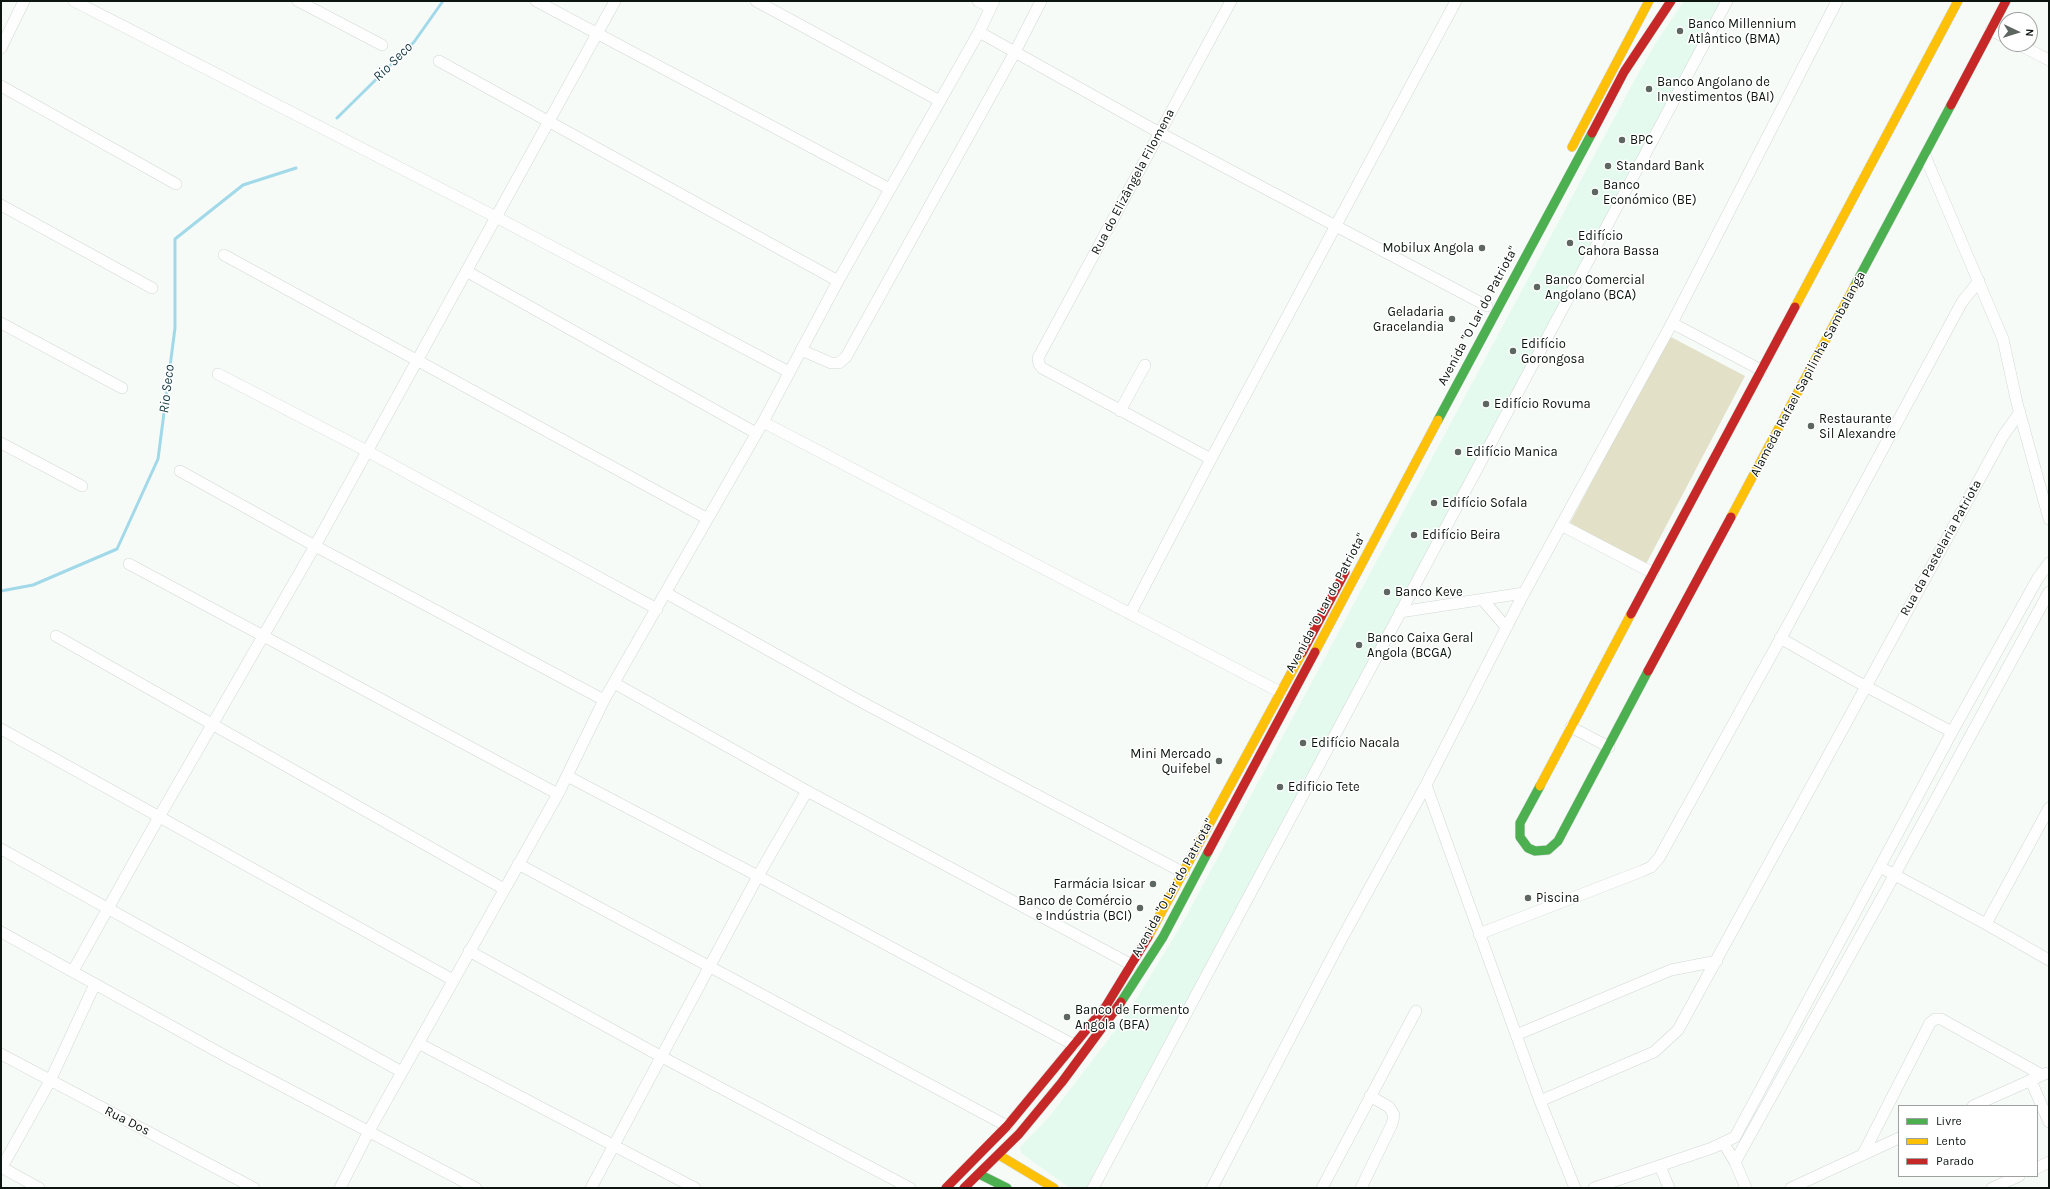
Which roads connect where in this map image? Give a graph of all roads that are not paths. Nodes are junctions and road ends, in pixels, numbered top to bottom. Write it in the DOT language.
graph roads {
  1 [pos="24,1"];
  2 [pos="74,1"];
  3 [pos="298,1"];
  4 [pos="536,1"];
  5 [pos="616,1"];
  6 [pos="756,1"];
  7 [pos="978,1"];
  8 [pos="1041,1"];
  9 [pos="1231,1"];
  10 [pos="1456,1"];
  11 [pos="1649,1"];
  12 [pos="1670,1"];
  13 [pos="1727,1"];
  14 [pos="1837,1"];
  15 [pos="1958,1"];
  16 [pos="2006,1"];
  17 [pos="992,4"];
  18 [pos="1991,30"];
  19 [pos="979,32"];
  20 [pos="598,34"];
  21 [pos="1998,34"];
  22 [pos="382,45"];
  23 [pos="1,48"];
  24 [pos="1015,52"];
  25 [pos="2034,52"];
  26 [pos="2049,60"];
  27 [pos="439,61"];
  28 [pos="1,86"];
  29 [pos="940,101"];
  30 [pos="549,122"];
  31 [pos="1160,133"];
  32 [pos="1568,154"];
  33 [pos="1925,156"];
  34 [pos="176,184"];
  35 [pos="890,189"];
  36 [pos="1,205"];
  37 [pos="496,217"];
  38 [pos="1336,226"];
  39 [pos="224,255"];
  40 [pos="466,272"];
  41 [pos="838,281"];
  42 [pos="1979,281"];
  43 [pos="152,288"];
  44 [pos="1487,306"];
  45 [pos="1,323"];
  46 [pos="1672,323"];
  47 [pos="801,350"];
  48 [pos="416,361"];
  49 [pos="1145,365"];
  50 [pos="1761,370"];
  51 [pos="789,372"];
  52 [pos="218,374"];
  53 [pos="122,388"];
  54 [pos="1120,410"];
  55 [pos="2020,412"];
  56 [pos="763,422"];
  57 [pos="756,433"];
  58 [pos="1,443"];
  59 [pos="367,451"];
  60 [pos="1211,459"];
  61 [pos="180,470"];
  62 [pos="82,486"];
  63 [pos="706,518"];
  64 [pos="2049,519"];
  65 [pos="1561,525"];
  66 [pos="315,546"];
  67 [pos="1350,562"];
  68 [pos="2049,563"];
  69 [pos="129,564"];
  70 [pos="1653,573"];
  71 [pos="1524,593"];
  72 [pos="666,594"];
  73 [pos="2048,594"];
  74 [pos="1483,600"];
  75 [pos="657,609"];
  76 [pos="1400,612"];
  77 [pos="1130,614"];
  78 [pos="1506,627"];
  79 [pos="56,636"];
  80 [pos="263,636"];
  81 [pos="1780,638"];
  82 [pos="614,683"];
  83 [pos="1866,687"];
  84 [pos="1280,692"];
  85 [pos="604,700"];
  86 [pos="213,724"];
  87 [pos="1572,727"];
  88 [pos="1,729"];
  89 [pos="1952,732"];
  90 [pos="1609,747"];
  91 [pos="567,776"];
  92 [pos="1426,785"];
  93 [pos="808,791"];
  94 [pos="558,794"];
  95 [pos="2049,808"];
  96 [pos="159,818"];
  97 [pos="1,848"];
  98 [pos="518,864"];
  99 [pos="1880,867"];
  100 [pos="1184,873"];
  101 [pos="758,876"];
  102 [pos="1895,876"];
  103 [pos="504,889"];
  104 [pos="109,908"];
  105 [pos="1986,924"];
  106 [pos="1,932"];
  107 [pos="1479,934"];
  108 [pos="469,951"];
  109 [pos="2049,960"];
  110 [pos="1718,961"];
  111 [pos="1132,965"];
  112 [pos="710,966"];
  113 [pos="73,971"];
  114 [pos="453,980"];
  115 [pos="95,984"];
  116 [pos="1416,1011"];
  117 [pos="1516,1035"];
  118 [pos="418,1043"];
  119 [pos="1074,1045"];
  120 [pos="1,1054"];
  121 [pos="662,1057"];
  122 [pos="402,1072"];
  123 [pos="2046,1074"];
  124 [pos="50,1081"];
  125 [pos="2030,1081"];
  126 [pos="1370,1096"];
  127 [pos="1540,1101"];
  128 [pos="1975,1105"];
  129 [pos="2049,1122"];
  130 [pos="1007,1126"];
  131 [pos="368,1131"];
  132 [pos="1898,1138"];
  133 [pos="615,1144"];
  134 [pos="1724,1144"];
  135 [pos="999,1154"];
  136 [pos="1863,1154"];
  137 [pos="1735,1162"];
  138 [pos="2049,1162"];
  139 [pos="1660,1166"];
  140 [pos="1,1167"];
  141 [pos="2038,1168"];
  142 [pos="979,1174"];
  143 [pos="2017,1177"];
  144 [pos="1002,1187"];
  145 [pos="39,1188"];
  146 [pos="254,1188"];
  147 [pos="340,1188"];
  148 [pos="476,1188"];
  149 [pos="592,1188"];
  150 [pos="695,1188"];
  151 [pos="910,1188"];
  152 [pos="946,1188"];
  153 [pos="964,1188"];
  154 [pos="1054,1188"];
  155 [pos="1093,1188"];
  156 [pos="1212,1188"];
  157 [pos="1322,1188"];
  158 [pos="1361,1188"];
  159 [pos="1575,1188"];
  160 [pos="1594,1188"];
  161 [pos="1669,1188"];
  162 [pos="1746,1188"];
  163 [pos="1791,1188"];
  164 [pos="1992,1188"];
  1 -- 23 [label="street"];
  2 -- 37 [label="street"];
  3 -- 22 [label="street"];
  4 -- 20 [label="street"];
  5 -- 20 [label="street"];
  6 -- 29 [label="street"];
  7 -- 17 [label="street"];
  8 -- 24 [label="street"];
  9 -- 31 [label="street, Rua do Elizângela Filomena"];
  10 -- 38 [label="street"];
  11 -- 32 [label="main road"];
  12 -- 135 [label="main road, Avenida \"O Lar do Patriota\""];
  13 -- 76 [label="street"];
  14 -- 46 [label="street"];
  15 -- 50 [label="main road, Alameda Rafael Sapilinha Sambalanga"];
  16 -- 18 [label="main road, Alameda Rafael Sapilinha Sambalanga"];
  17 -- 19 [label="street"];
  18 -- 21 [label="street"];
  18 -- 33 [label="main road, Alameda Rafael Sapilinha Sambalanga"];
  19 -- 24 [label="street"];
  19 -- 29 [label="street"];
  20 -- 30 [label="street"];
  20 -- 35 [label="street"];
  24 -- 31 [label="street"];
  24 -- 47 [label="street"];
  25 -- 26 [label="street"];
  27 -- 30 [label="street"];
  28 -- 34 [label="street"];
  29 -- 35 [label="street"];
  30 -- 37 [label="street"];
  30 -- 41 [label="street"];
  31 -- 38 [label="street"];
  31 -- 54 [label="street, Rua do Elizângela Filomena"];
  33 -- 42 [label="street"];
  33 -- 90 [label="main road, Alameda Rafael Sapilinha Sambalanga"];
  35 -- 41 [label="street"];
  36 -- 43 [label="street"];
  37 -- 40 [label="street"];
  37 -- 51 [label="street"];
  38 -- 44 [label="street"];
  38 -- 60 [label="street"];
  39 -- 48 [label="street"];
  40 -- 48 [label="street"];
  40 -- 57 [label="street"];
  41 -- 47 [label="street"];
  42 -- 55 [label="street"];
  42 -- 81 [label="street"];
  45 -- 53 [label="street"];
  46 -- 50 [label="street"];
  46 -- 65 [label="street"];
  47 -- 51 [label="street"];
  48 -- 59 [label="street"];
  48 -- 63 [label="street"];
  49 -- 54 [label="street"];
  50 -- 70 [label="main road, Alameda Rafael Sapilinha Sambalanga"];
  51 -- 56 [label="street"];
  52 -- 59 [label="street"];
  54 -- 60 [label="street"];
  55 -- 64 [label="street"];
  55 -- 83 [label="street, Rua da Pastelaria Patriota"];
  56 -- 57 [label="street"];
  56 -- 77 [label="street"];
  57 -- 63 [label="street"];
  58 -- 62 [label="street"];
  59 -- 66 [label="street"];
  59 -- 75 [label="street"];
  60 -- 77 [label="street"];
  61 -- 66 [label="street"];
  63 -- 72 [label="street"];
  65 -- 70 [label="street"];
  65 -- 71 [label="street"];
  66 -- 80 [label="street"];
  66 -- 85 [label="street"];
  67 -- 84 [label="main road, Avenida \"O Lar do Patriota\""];
  68 -- 89 [label="street"];
  69 -- 80 [label="street"];
  70 -- 87 [label="main road, Alameda Rafael Sapilinha Sambalanga"];
  71 -- 74 [label="street"];
  71 -- 78 [label="street"];
  72 -- 75 [label="street"];
  72 -- 100 [label="street"];
  73 -- 102 [label="street"];
  74 -- 76 [label="street"];
  74 -- 78 [label="street"];
  75 -- 82 [label="street"];
  76 -- 155 [label="street"];
  77 -- 84 [label="street"];
  78 -- 92 [label="street"];
  79 -- 86 [label="street"];
  80 -- 86 [label="street"];
  80 -- 94 [label="street"];
  81 -- 83 [label="street"];
  81 -- 107 [label="street"];
  82 -- 85 [label="street"];
  82 -- 93 [label="street"];
  83 -- 89 [label="street"];
  83 -- 110 [label="street, Rua da Pastelaria Patriota"];
  84 -- 100 [label="main road, Avenida \"O Lar do Patriota\""];
  85 -- 91 [label="street"];
  86 -- 96 [label="street"];
  86 -- 103 [label="street"];
  87 -- 90 [label="street"];
  87 -- 90 [label="main road, Alameda Rafael Sapilinha Sambalanga"];
  88 -- 96 [label="street"];
  89 -- 99 [label="street"];
  91 -- 94 [label="street"];
  91 -- 101 [label="street"];
  92 -- 107 [label="street"];
  92 -- 156 [label="street"];
  93 -- 101 [label="street"];
  93 -- 111 [label="street"];
  94 -- 98 [label="street"];
  95 -- 105 [label="street"];
  96 -- 104 [label="street"];
  96 -- 114 [label="street"];
  97 -- 104 [label="street"];
  98 -- 103 [label="street"];
  98 -- 112 [label="street"];
  99 -- 102 [label="street"];
  99 -- 134 [label="street"];
  100 -- 111 [label="main road, Avenida \"O Lar do Patriota\""];
  101 -- 112 [label="street"];
  101 -- 119 [label="street"];
  102 -- 105 [label="street"];
  102 -- 137 [label="street"];
  103 -- 108 [label="street"];
  104 -- 113 [label="street"];
  104 -- 122 [label="street"];
  105 -- 109 [label="street"];
  106 -- 113 [label="street"];
  107 -- 117 [label="street"];
  108 -- 114 [label="street"];
  108 -- 121 [label="street"];
  110 -- 117 [label="street"];
  110 -- 127 [label="street, Rua da Pastelaria Patriota"];
  111 -- 119 [label="main road, Avenida \"O Lar do Patriota\""];
  112 -- 121 [label="street"];
  112 -- 130 [label="street"];
  113 -- 115 [label="street"];
  114 -- 118 [label="street"];
  115 -- 124 [label="street"];
  115 -- 131 [label="street"];
  116 -- 126 [label="street"];
  117 -- 127 [label="street"];
  118 -- 122 [label="street"];
  118 -- 133 [label="street"];
  119 -- 130 [label="main road, Avenida \"O Lar do Patriota\""];
  120 -- 124 [label="street, Rua Dos"];
  121 -- 133 [label="street"];
  121 -- 151 [label="street"];
  122 -- 131 [label="street"];
  123 -- 125 [label="street"];
  123 -- 136 [label="street"];
  124 -- 140 [label="street"];
  124 -- 146 [label="street, Rua Dos"];
  125 -- 128 [label="street"];
  125 -- 129 [label="street"];
  126 -- 157 [label="street"];
  126 -- 158 [label="street"];
  127 -- 159 [label="street"];
  130 -- 152 [label="main road, Avenida \"O Lar do Patriota\""];
  131 -- 147 [label="street"];
  131 -- 148 [label="street"];
  132 -- 136 [label="street"];
  133 -- 149 [label="street"];
  133 -- 150 [label="street"];
  134 -- 137 [label="street"];
  134 -- 139 [label="street"];
  135 -- 142 [label="main road, Avenida \"O Lar do Patriota\""];
  135 -- 154 [label="main road"];
  136 -- 163 [label="street"];
  137 -- 162 [label="street"];
  138 -- 141 [label="street"];
  139 -- 160 [label="street"];
  139 -- 161 [label="street"];
  140 -- 145 [label="street"];
  142 -- 144 [label="main road"];
  142 -- 153 [label="main road, Avenida \"O Lar do Patriota\""];
  143 -- 164 [label="street"];
}
